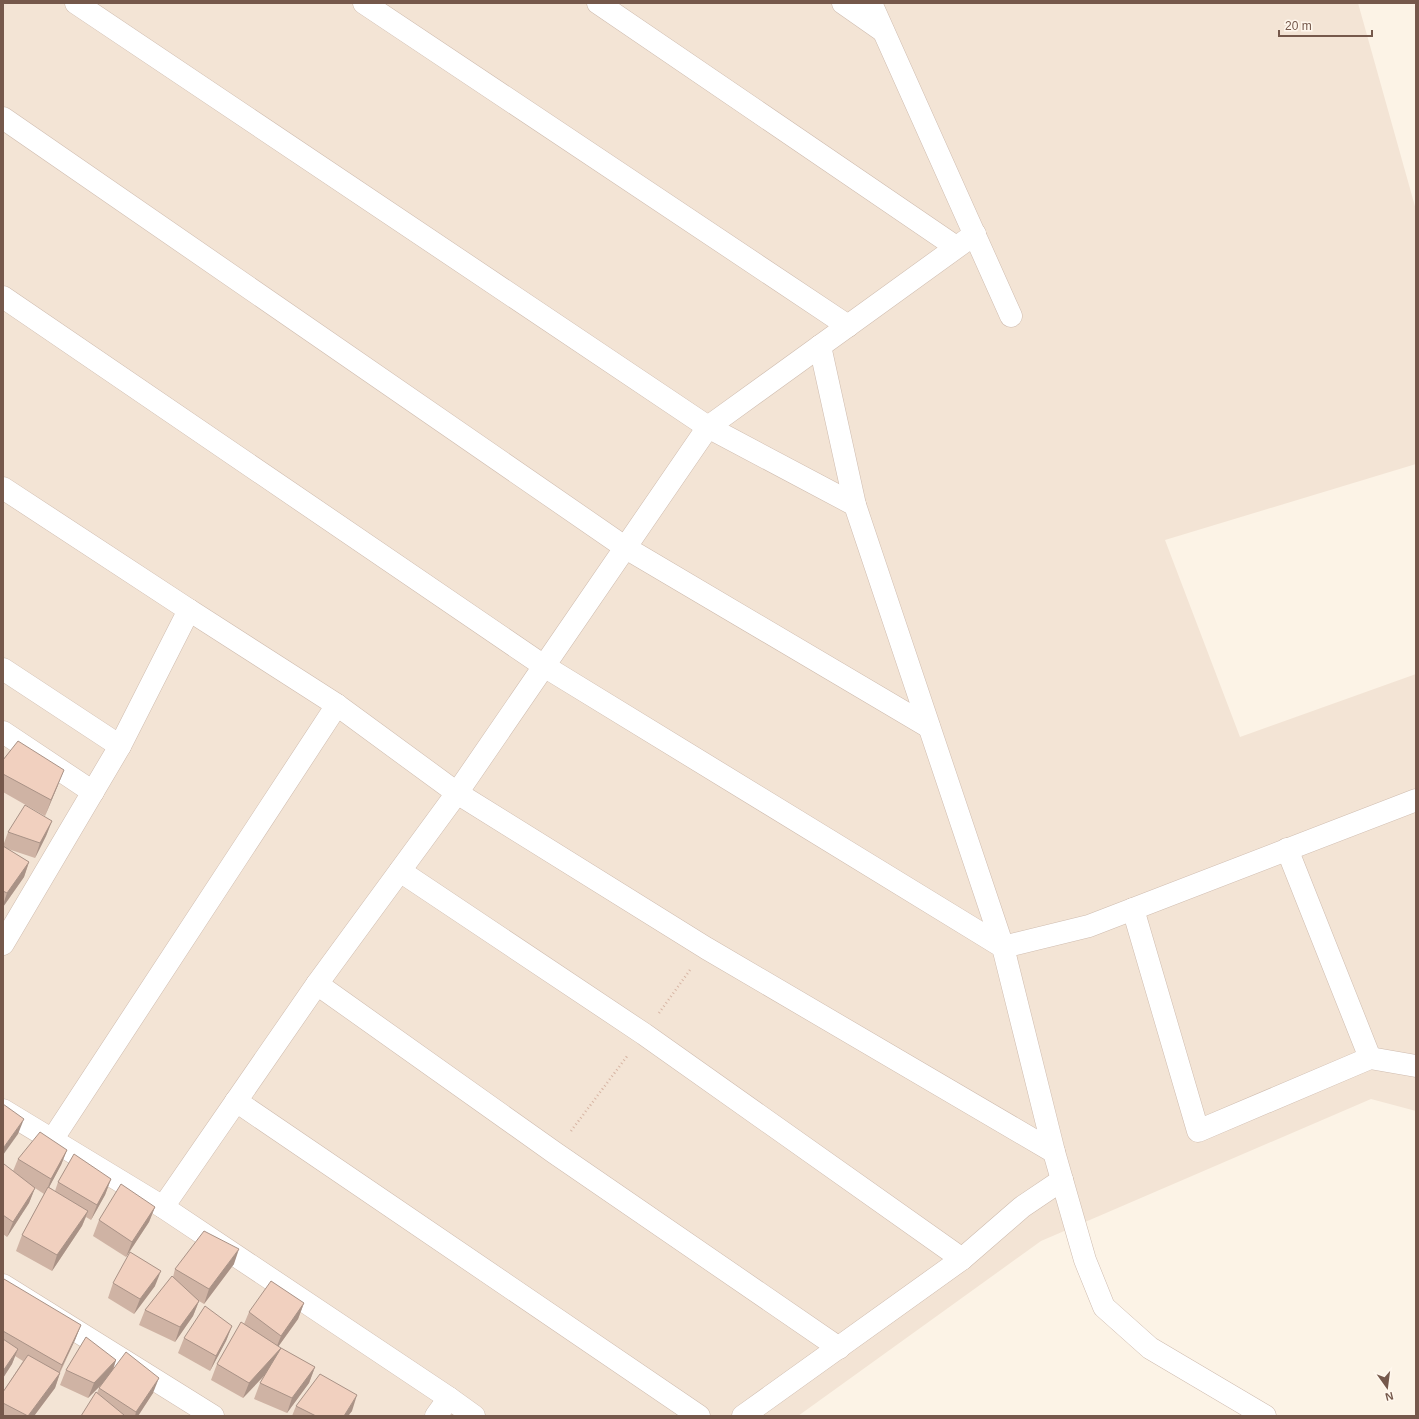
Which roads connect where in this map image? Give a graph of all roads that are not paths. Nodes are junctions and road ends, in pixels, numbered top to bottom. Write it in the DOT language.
graph roads {
  1 [pos="76,3"];
  2 [pos="364,3"];
  3 [pos="598,3"];
  4 [pos="843,3"];
  5 [pos="871,3"];
  6 [pos="884,32"];
  7 [pos="3,118"];
  8 [pos="975,234"];
  9 [pos="956,247"];
  10 [pos="3,297"];
  11 [pos="1011,316"];
  12 [pos="848,326"];
  13 [pos="820,346"];
  14 [pos="708,427"];
  15 [pos="3,488"];
  16 [pos="855,505"];
  17 [pos="626,548"];
  18 [pos="189,610"];
  19 [pos="544,666"];
  20 [pos="3,669"];
  21 [pos="338,705"];
  22 [pos="929,727"];
  23 [pos="3,732"];
  24 [pos="120,746"];
  25 [pos="93,792"];
  26 [pos="457,793"];
  27 [pos="1416,800"];
  28 [pos="1287,849"];
  29 [pos="400,871"];
  30 [pos="1133,908"];
  31 [pos="3,944"];
  32 [pos="1003,947"];
  33 [pos="317,984"];
  34 [pos="1370,1058"];
  35 [pos="1416,1066"];
  36 [pos="236,1101"];
  37 [pos="3,1110"];
  38 [pos="52,1140"];
  39 [pos="1054,1152"];
  40 [pos="1062,1180"];
  41 [pos="163,1207"];
  42 [pos="962,1259"];
  43 [pos="3,1285"];
  44 [pos="839,1348"];
  45 [pos="449,1398"];
  46 [pos="213,1416"];
  47 [pos="436,1416"];
  48 [pos="474,1416"];
  49 [pos="699,1416"];
  50 [pos="743,1416"];
  51 [pos="1265,1416"];
  1 -- 14 [label="street"];
  2 -- 12 [label="street"];
  3 -- 9 [label="street"];
  4 -- 6 [label="street"];
  5 -- 6 [label="street"];
  6 -- 8 [label="street"];
  7 -- 17 [label="street"];
  8 -- 9 [label="street"];
  8 -- 11 [label="street"];
  9 -- 12 [label="street"];
  10 -- 19 [label="street"];
  12 -- 13 [label="street"];
  13 -- 14 [label="street"];
  13 -- 16 [label="street"];
  14 -- 16 [label="street"];
  14 -- 17 [label="street"];
  15 -- 18 [label="street"];
  16 -- 22 [label="street"];
  17 -- 19 [label="street"];
  17 -- 22 [label="street"];
  18 -- 21 [label="street"];
  18 -- 24 [label="street"];
  19 -- 26 [label="street"];
  19 -- 32 [label="street"];
  20 -- 24 [label="street"];
  21 -- 26 [label="street"];
  21 -- 38 [label="street"];
  22 -- 32 [label="street"];
  23 -- 25 [label="street"];
  24 -- 25 [label="street"];
  25 -- 31 [label="street"];
  26 -- 29 [label="street"];
  26 -- 39 [label="street"];
  27 -- 28 [label="street"];
  28 -- 30 [label="street"];
  28 -- 34 [label="street"];
  29 -- 33 [label="street"];
  29 -- 42 [label="street"];
  30 -- 32 [label="street"];
  30 -- 34 [label="street"];
  32 -- 39 [label="street"];
  33 -- 36 [label="street"];
  33 -- 44 [label="street"];
  34 -- 35 [label="street"];
  36 -- 41 [label="street"];
  36 -- 49 [label="street"];
  37 -- 38 [label="street"];
  38 -- 41 [label="street"];
  39 -- 40 [label="street"];
  40 -- 42 [label="street"];
  40 -- 51 [label="street"];
  41 -- 45 [label="street"];
  42 -- 44 [label="street"];
  43 -- 46 [label="street"];
  44 -- 50 [label="street"];
  45 -- 47 [label="street"];
  45 -- 48 [label="street"];
}
